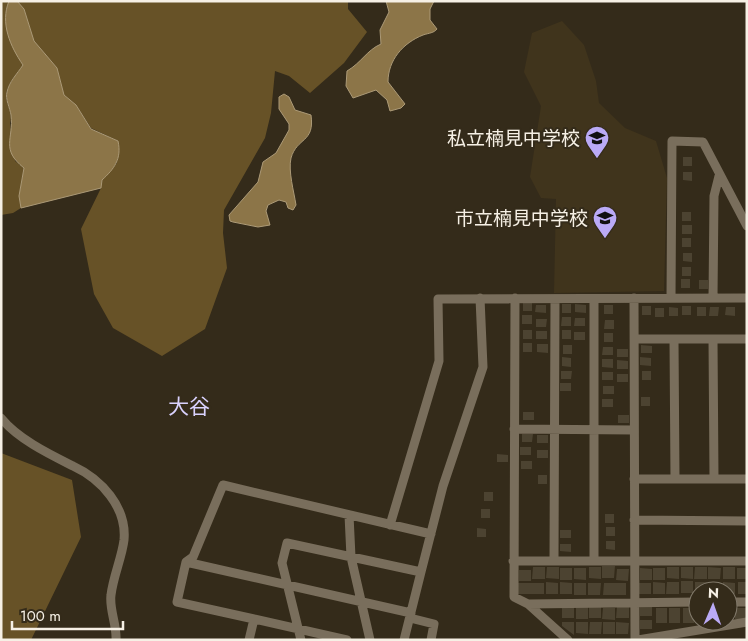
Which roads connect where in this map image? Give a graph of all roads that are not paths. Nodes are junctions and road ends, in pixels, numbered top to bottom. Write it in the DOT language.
graph roads {
  1 [pos="719,176"];
  2 [pos="747,226"];
  3 [pos="480,298"];
  4 [pos="515,298"];
  5 [pos="555,298"];
  6 [pos="634,298"];
  7 [pos="671,298"];
  8 [pos="713,298"];
  9 [pos="747,298"];
  10 [pos="594,299"];
  11 [pos="635,339"];
  12 [pos="713,339"];
  13 [pos="747,339"];
  14 [pos="674,340"];
  15 [pos="1,418"];
  16 [pos="553,428"];
  17 [pos="514,429"];
  18 [pos="594,430"];
  19 [pos="634,430"];
  20 [pos="634,479"];
  21 [pos="675,479"];
  22 [pos="714,479"];
  23 [pos="747,479"];
  24 [pos="348,515"];
  25 [pos="634,520"];
  26 [pos="747,521"];
  27 [pos="390,524"];
  28 [pos="432,534"];
  29 [pos="351,557"];
  30 [pos="514,561"];
  31 [pos="554,561"];
  32 [pos="594,561"];
  33 [pos="634,561"];
  34 [pos="747,561"];
  35 [pos="186,562"];
  36 [pos="421,572"];
  37 [pos="288,585"];
  38 [pos="361,602"];
  39 [pos="634,602"];
  40 [pos="688,602"];
  41 [pos="528,604"];
  42 [pos="410,616"];
  43 [pos="254,619"];
  44 [pos="747,622"];
  45 [pos="299,629"];
  46 [pos="116,640"];
  47 [pos="249,640"];
  48 [pos="301,640"];
  49 [pos="347,640"];
  50 [pos="370,640"];
  51 [pos="404,640"];
  52 [pos="431,640"];
  53 [pos="568,640"];
  54 [pos="636,640"];
  1 -- 2 [label="street"];
  1 -- 7 [label="street"];
  1 -- 8 [label="street"];
  3 -- 4 [label="street"];
  3 -- 27 [label="street"];
  3 -- 28 [label="street"];
  4 -- 5 [label="street"];
  4 -- 17 [label="street"];
  5 -- 10 [label="street"];
  5 -- 16 [label="street"];
  6 -- 7 [label="street"];
  6 -- 10 [label="street"];
  6 -- 11 [label="street"];
  7 -- 8 [label="street"];
  8 -- 9 [label="street"];
  10 -- 18 [label="street"];
  11 -- 14 [label="street"];
  11 -- 19 [label="street"];
  12 -- 13 [label="street"];
  12 -- 14 [label="street"];
  12 -- 22 [label="street"];
  14 -- 21 [label="street"];
  15 -- 46 [label="street"];
  16 -- 17 [label="street"];
  16 -- 18 [label="street"];
  16 -- 31 [label="street"];
  17 -- 30 [label="street"];
  18 -- 19 [label="street"];
  18 -- 32 [label="street"];
  19 -- 20 [label="street"];
  20 -- 21 [label="street"];
  20 -- 25 [label="street"];
  21 -- 22 [label="street"];
  22 -- 23 [label="street"];
  24 -- 27 [label="street"];
  24 -- 29 [label="street"];
  24 -- 35 [label="street"];
  25 -- 26 [label="street"];
  25 -- 33 [label="street"];
  27 -- 28 [label="street"];
  28 -- 36 [label="street"];
  29 -- 36 [label="street"];
  29 -- 37 [label="street"];
  29 -- 38 [label="street"];
  30 -- 31 [label="street"];
  30 -- 41 [label="street"];
  31 -- 32 [label="street"];
  32 -- 33 [label="street"];
  33 -- 34 [label="street"];
  33 -- 39 [label="street"];
  35 -- 37 [label="street"];
  35 -- 43 [label="street"];
  36 -- 42 [label="street"];
  37 -- 38 [label="street"];
  37 -- 45 [label="street"];
  38 -- 42 [label="street"];
  38 -- 50 [label="street"];
  39 -- 40 [label="street"];
  39 -- 41 [label="street"];
  39 -- 54 [label="street"];
  41 -- 53 [label="street"];
  42 -- 51 [label="street"];
  42 -- 52 [label="street"];
  43 -- 45 [label="street"];
  43 -- 47 [label="street"];
  44 -- 54 [label="street"];
  45 -- 48 [label="street"];
  45 -- 49 [label="street"];
}
